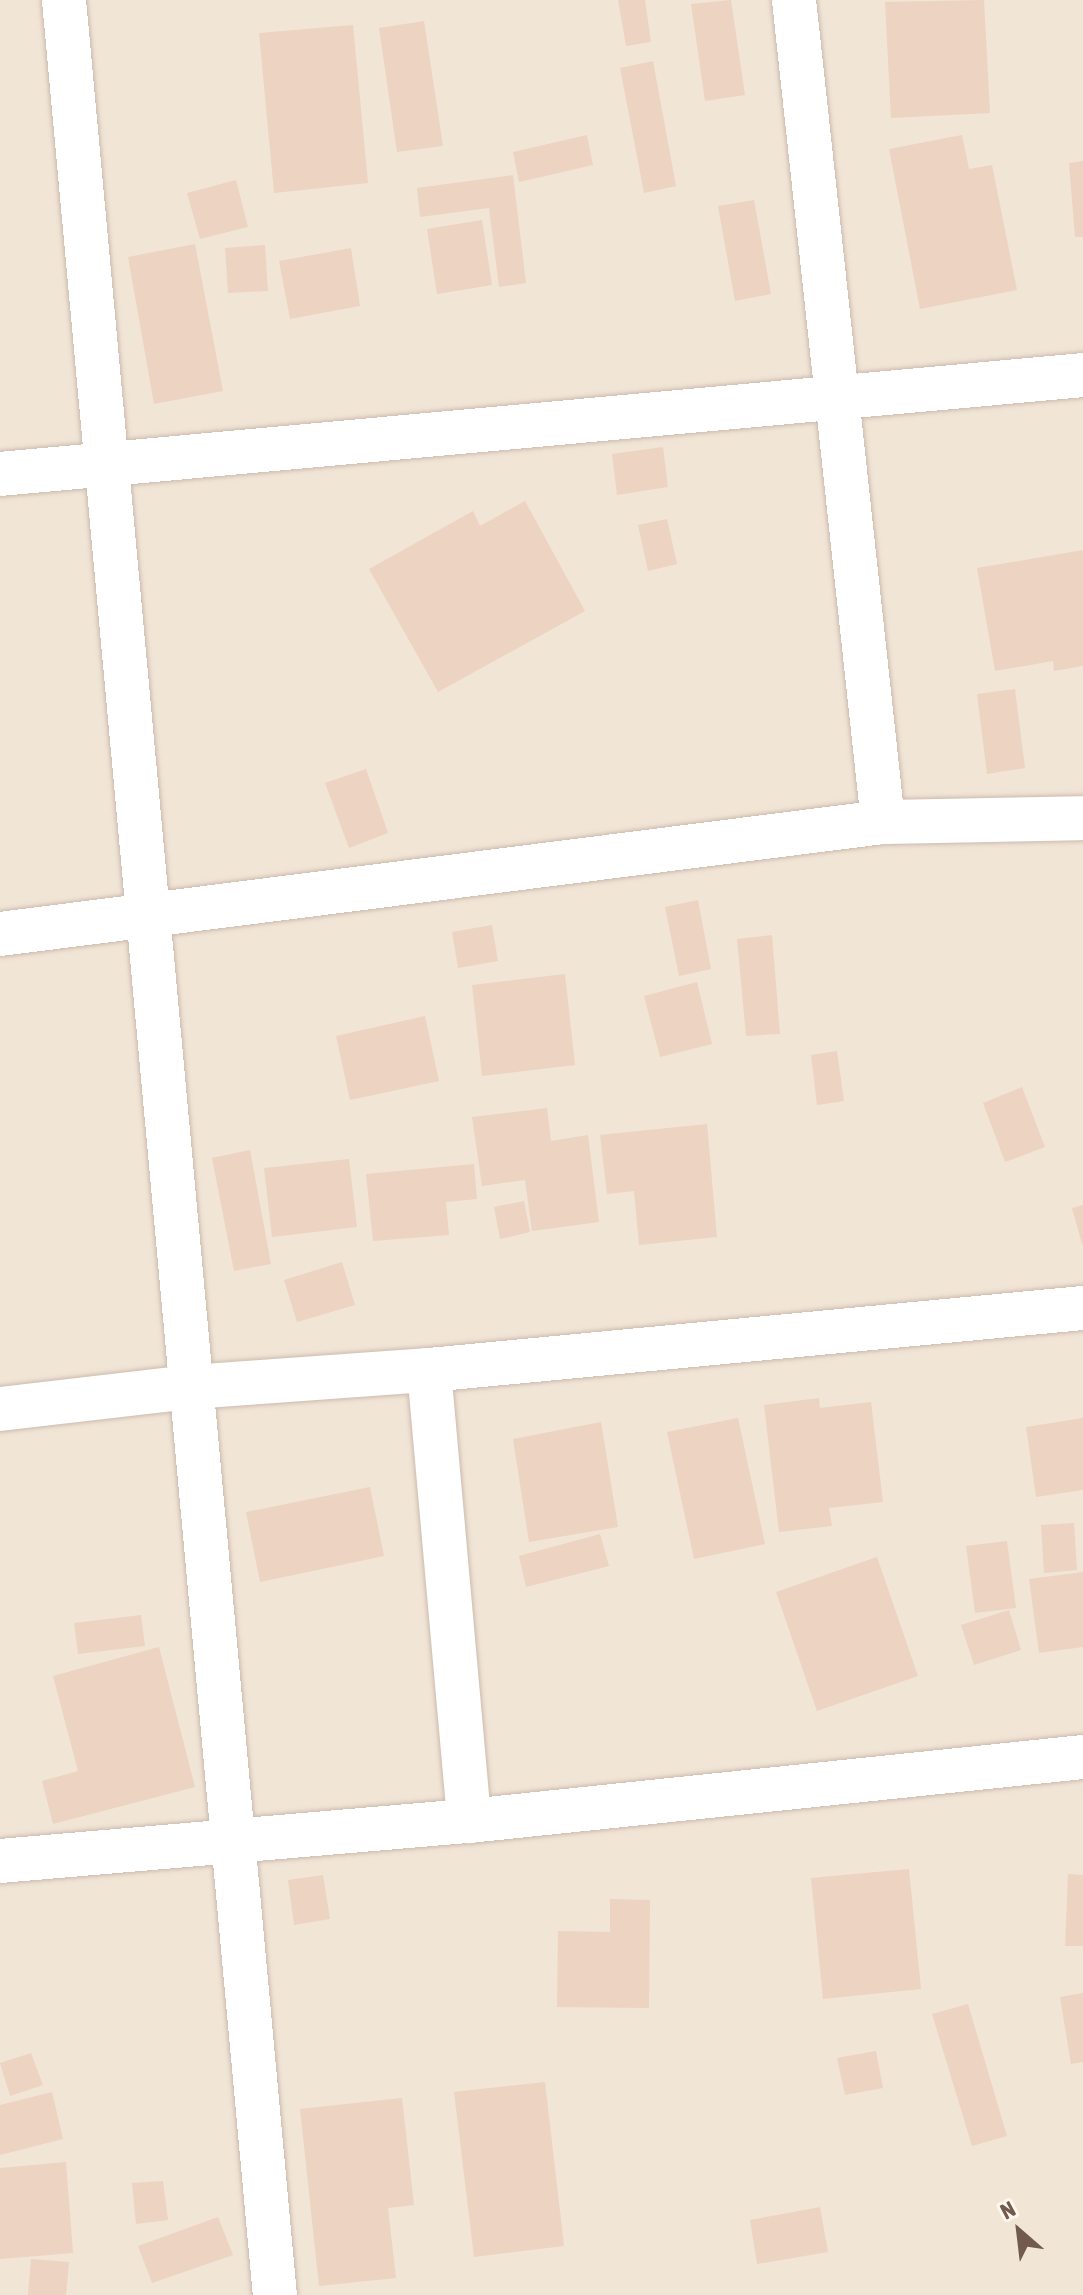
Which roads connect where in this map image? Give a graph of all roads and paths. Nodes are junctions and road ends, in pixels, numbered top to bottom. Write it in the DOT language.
graph roads {
  1 [pos="64,0"];
  2 [pos="794,0"];
  3 [pos="1083,375"];
  4 [pos="839,399"];
  5 [pos="108,463"];
  6 [pos="0,474"];
  7 [pos="1083,818"];
  8 [pos="883,822"];
  9 [pos="151,916"];
  10 [pos="0,934"];
  11 [pos="1083,1308"];
  12 [pos="429,1370"];
  13 [pos="191,1387"];
  14 [pos="0,1409"];
  15 [pos="1083,1757"];
  16 [pos="469,1821"];
  17 [pos="232,1843"];
  18 [pos="0,1861"];
  19 [pos="275,2295"];
  1 -- 5 [label="street"];
  2 -- 4 [label="street"];
  3 -- 4 [label="street"];
  4 -- 5 [label="street"];
  4 -- 8 [label="street"];
  5 -- 6 [label="street"];
  5 -- 9 [label="street"];
  7 -- 8 [label="street"];
  8 -- 9 [label="street"];
  9 -- 10 [label="street"];
  9 -- 13 [label="street"];
  11 -- 12 [label="street"];
  12 -- 13 [label="street"];
  12 -- 16 [label="street"];
  13 -- 14 [label="street"];
  13 -- 17 [label="street"];
  15 -- 16 [label="street"];
  16 -- 17 [label="street"];
  17 -- 18 [label="street"];
  17 -- 19 [label="street"];
}
